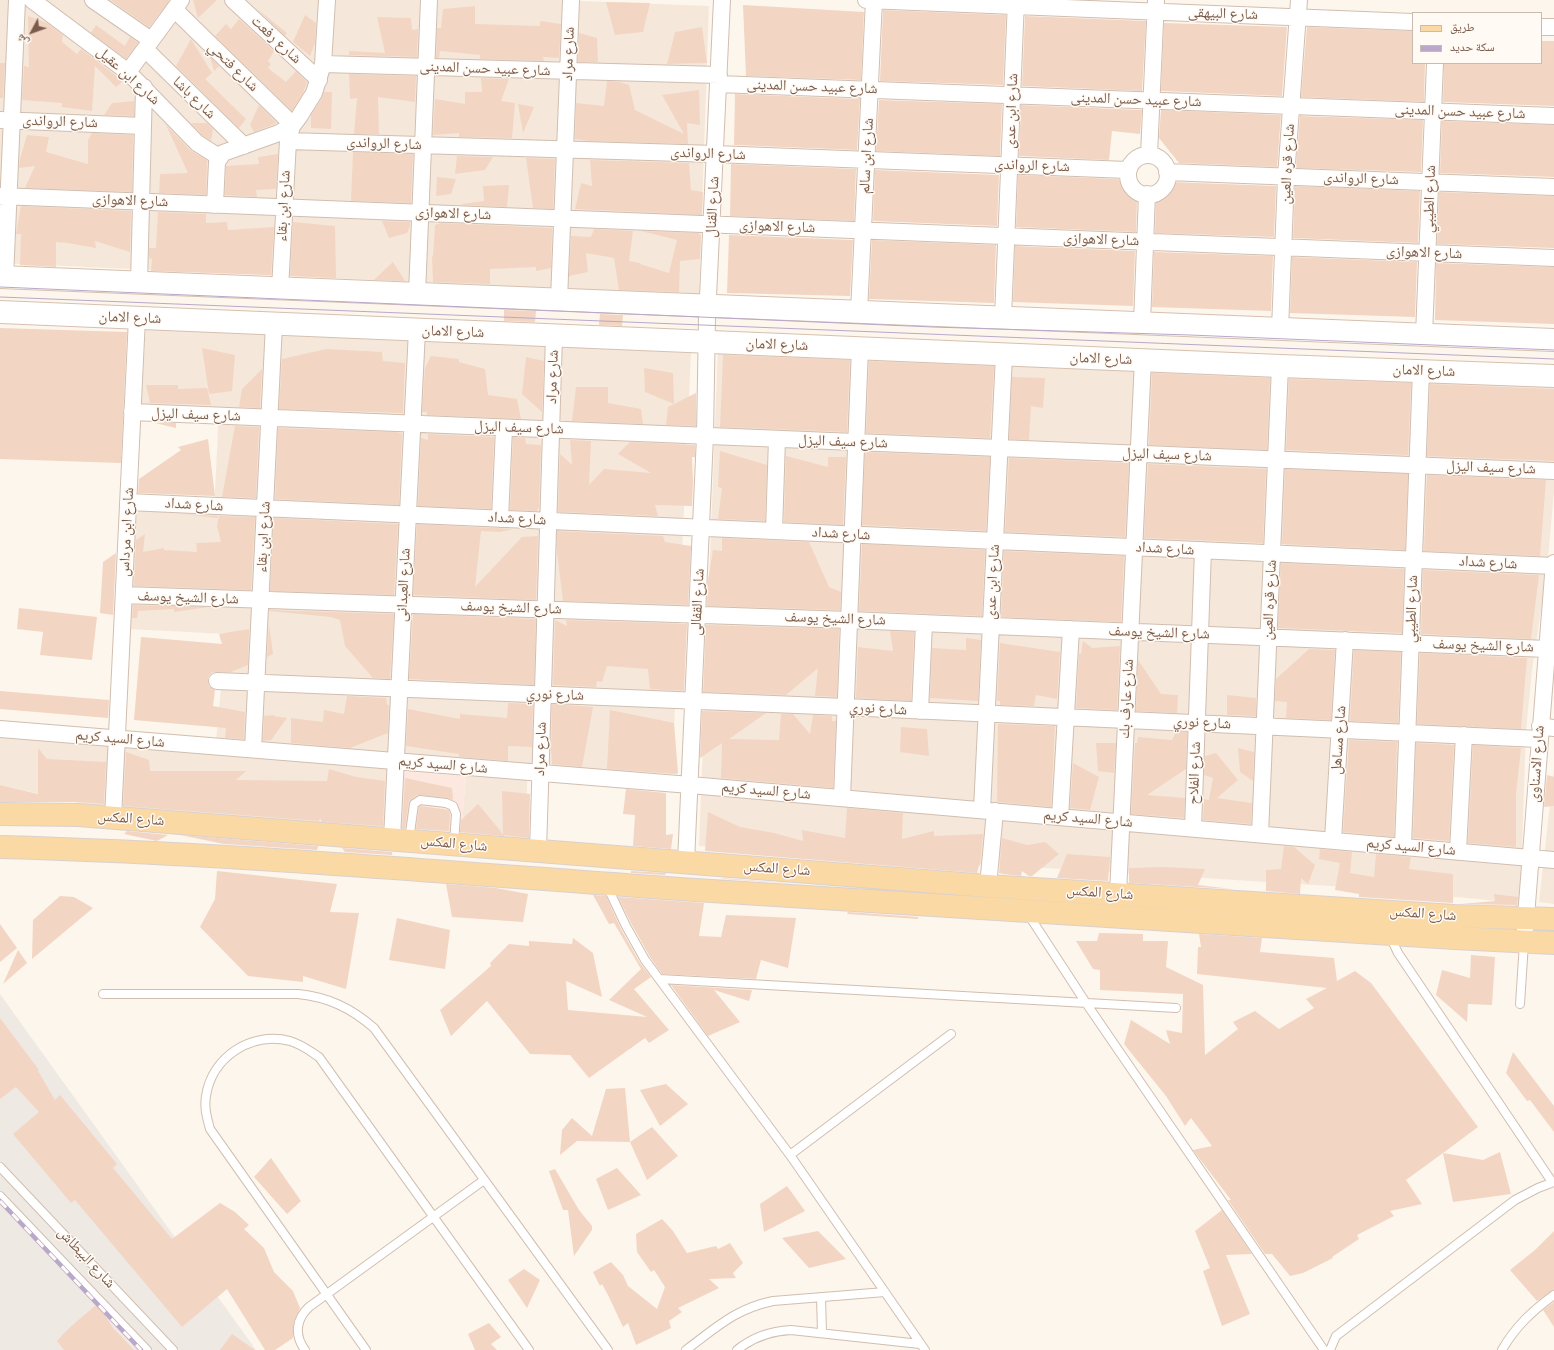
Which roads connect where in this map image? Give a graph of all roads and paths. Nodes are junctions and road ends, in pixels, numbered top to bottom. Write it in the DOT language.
graph roads {
  1 [pos="17,0"];
  2 [pos="32,0"];
  3 [pos="93,0"];
  4 [pos="233,0"];
  5 [pos="327,0"];
  6 [pos="429,0"];
  7 [pos="571,0"];
  8 [pos="722,0"];
  9 [pos="866,0"];
  10 [pos="874,0"];
  11 [pos="1299,0"];
  12 [pos="1016,3"];
  13 [pos="177,5"];
  14 [pos="1156,6"];
  15 [pos="1298,17"];
  16 [pos="1412,22"];
  17 [pos="1542,26"];
  18 [pos="1554,27"];
  19 [pos="148,45"];
  20 [pos="7,55"];
  21 [pos="323,64"];
  22 [pos="1435,64"];
  23 [pos="426,67"];
  24 [pos="568,71"];
  25 [pos="128,72"];
  26 [pos="719,79"];
  27 [pos="319,80"];
  28 [pos="144,87"];
  29 [pos="870,90"];
  30 [pos="1012,95"];
  31 [pos="1151,100"];
  32 [pos="1291,106"];
  33 [pos="1433,111"];
  34 [pos="1554,116"];
  35 [pos="6,120"];
  36 [pos="293,125"];
  37 [pos="143,126"];
  38 [pos="288,141"];
  39 [pos="423,145"];
  40 [pos="244,146"];
  41 [pos="565,149"];
  42 [pos="715,154"];
  43 [pos="1149,155"];
  44 [pos="219,157"];
  45 [pos="866,160"];
  46 [pos="1010,166"];
  47 [pos="1128,170"];
  48 [pos="1167,172"];
  49 [pos="1286,177"];
  50 [pos="1430,182"];
  51 [pos="1554,187"];
  52 [pos="1147,194"];
  53 [pos="4,196"];
  54 [pos="141,202"];
  55 [pos="215,205"];
  56 [pos="284,207"];
  57 [pos="420,213"];
  58 [pos="562,218"];
  59 [pos="712,224"];
  60 [pos="863,230"];
  61 [pos="1007,236"];
  62 [pos="1145,242"];
  63 [pos="1283,247"];
  64 [pos="1428,253"];
  65 [pos="1554,258"];
  66 [pos="3,278"];
  67 [pos="138,283"];
  68 [pos="280,289"];
  69 [pos="417,294"];
  70 [pos="559,300"];
  71 [pos="708,306"];
  72 [pos="0,312"];
  73 [pos="859,312"];
  74 [pos="137,318"];
  75 [pos="1003,318"];
  76 [pos="1142,323"];
  77 [pos="274,324"];
  78 [pos="1280,329"];
  79 [pos="417,330"];
  80 [pos="1424,335"];
  81 [pos="554,336"];
  82 [pos="1554,340"];
  83 [pos="707,342"];
  84 [pos="860,348"];
  85 [pos="1004,355"];
  86 [pos="1144,360"];
  87 [pos="1280,366"];
  88 [pos="1422,371"];
  89 [pos="1554,376"];
  90 [pos="132,412"];
  91 [pos="270,418"];
  92 [pos="412,424"];
  93 [pos="504,428"];
  94 [pos="551,430"];
  95 [pos="705,436"];
  96 [pos="777,439"];
  97 [pos="856,442"];
  98 [pos="1000,448"];
  99 [pos="1139,454"];
  100 [pos="1276,459"];
  101 [pos="1418,465"];
  102 [pos="1554,471"];
  103 [pos="128,502"];
  104 [pos="265,508"];
  105 [pos="408,514"];
  106 [pos="500,518"];
  107 [pos="548,521"];
  108 [pos="701,528"];
  109 [pos="774,531"];
  110 [pos="852,535"];
  111 [pos="995,541"];
  112 [pos="1135,547"];
  113 [pos="1203,550"];
  114 [pos="1272,554"];
  115 [pos="1414,560"];
  116 [pos="1554,563"];
  117 [pos="1554,566"];
  118 [pos="124,596"];
  119 [pos="1552,599"];
  120 [pos="261,600"];
  121 [pos="403,605"];
  122 [pos="546,610"];
  123 [pos="697,615"];
  124 [pos="849,620"];
  125 [pos="924,623"];
  126 [pos="991,626"];
  127 [pos="1071,629"];
  128 [pos="1131,631"];
  129 [pos="1200,634"];
  130 [pos="1268,637"];
  131 [pos="1345,640"];
  132 [pos="1411,643"];
  133 [pos="1547,649"];
  134 [pos="217,681"];
  135 [pos="257,683"];
  136 [pos="400,689"];
  137 [pos="543,694"];
  138 [pos="693,701"];
  139 [pos="845,707"];
  140 [pos="920,711"];
  141 [pos="987,714"];
  142 [pos="1066,717"];
  143 [pos="1126,720"];
  144 [pos="1197,723"];
  145 [pos="1265,726"];
  146 [pos="0,729"];
  147 [pos="1340,730"];
  148 [pos="1544,731"];
  149 [pos="1408,733"];
  150 [pos="1464,735"];
  151 [pos="117,738"];
  152 [pos="254,749"];
  153 [pos="396,761"];
  154 [pos="540,772"];
  155 [pos="690,785"];
  156 [pos="842,798"];
  157 [pos="989,810"];
  158 [pos="1,813"];
  159 [pos="1060,816"];
  160 [pos="113,818"];
  161 [pos="1122,822"];
  162 [pos="1193,828"];
  163 [pos="1260,834"];
  164 [pos="400,840"];
  165 [pos="1333,840"];
  166 [pos="454,844"];
  167 [pos="1403,846"];
  168 [pos="0,848"];
  169 [pos="538,851"];
  170 [pos="1458,851"];
  171 [pos="1531,857"];
  172 [pos="1554,860"];
  173 [pos="686,862"];
  174 [pos="606,883"];
  175 [pos="988,886"];
  176 [pos="1118,894"];
  177 [pos="1025,910"];
  178 [pos="1526,918"];
  179 [pos="1554,919"];
  180 [pos="1390,934"];
  181 [pos="1524,941"];
  182 [pos="1552,946"];
  183 [pos="660,979"];
  184 [pos="103,994"];
  185 [pos="1086,1003"];
  186 [pos="1520,1004"];
  187 [pos="1176,1008"];
  188 [pos="951,1034"];
  189 [pos="790,1155"];
  190 [pos="0,1166"];
  191 [pos="484,1180"];
  192 [pos="1553,1182"];
  193 [pos="0,1196"];
  194 [pos="433,1216"];
  195 [pos="885,1292"];
  196 [pos="326,1294"];
  197 [pos="1554,1295"];
  198 [pos="821,1297"];
  199 [pos="822,1333"];
  200 [pos="923,1347"];
  201 [pos="147,1350"];
  202 [pos="173,1350"];
  203 [pos="305,1350"];
  204 [pos="366,1350"];
  205 [pos="529,1350"];
  206 [pos="608,1350"];
  207 [pos="686,1350"];
  208 [pos="737,1350"];
  209 [pos="1324,1350"];
  210 [pos="1330,1350"];
  211 [pos="1502,1350"];
  1 -- 20 [label="street"];
  2 -- 25 [label="street, شارع ابن عقيل"];
  3 -- 19 [label="street, شارع باشا"];
  4 -- 27 [label="street, شارع رفعت"];
  5 -- 21 [label="street"];
  6 -- 23 [label="street"];
  7 -- 24 [label="street, شارع مراد"];
  8 -- 26 [label="street, شارع القنال"];
  9 -- 10 [label="street, شارع البيهقى"];
  10 -- 12 [label="street, شارع البيهقى"];
  10 -- 29 [label="street, شارع ابن سالم"];
  11 -- 15 [label="street, شارع قره العين"];
  12 -- 14 [label="street, شارع البيهقى"];
  12 -- 30 [label="street, شارع ابن عدى"];
  13 -- 19 [label="street"];
  13 -- 36 [label="street, شارع فتحي"];
  14 -- 15 [label="street, شارع البيهقى"];
  14 -- 31 [label="street"];
  15 -- 16 [label="street, شارع البيهقى"];
  15 -- 32 [label="street, شارع قره العين"];
  17 -- 18 [label="street"];
  19 -- 25 [label="street"];
  19 -- 40 [label="street, شارع باشا"];
  20 -- 35 [label="street"];
  21 -- 23 [label="street, شارع عبيد حسن المدينى"];
  21 -- 27 [label="street"];
  22 -- 33 [label="street, شارع الطيبي"];
  23 -- 24 [label="street, شارع عبيد حسن المدينى"];
  23 -- 39 [label="street"];
  24 -- 26 [label="street, شارع عبيد حسن المدينى"];
  24 -- 41 [label="street, شارع مراد"];
  25 -- 28 [label="street, شارع ابن عقيل"];
  26 -- 29 [label="street, شارع عبيد حسن المدينى"];
  26 -- 42 [label="street, شارع القنال"];
  27 -- 36 [label="street"];
  28 -- 37 [label="street"];
  28 -- 44 [label="street, شارع ابن عقيل"];
  29 -- 30 [label="street, شارع عبيد حسن المدينى"];
  29 -- 45 [label="street, شارع ابن سالم"];
  30 -- 31 [label="street, شارع عبيد حسن المدينى"];
  30 -- 46 [label="street, شارع ابن عدى"];
  31 -- 32 [label="street, شارع عبيد حسن المدينى"];
  31 -- 43 [label="street"];
  32 -- 33 [label="street, شارع عبيد حسن المدينى"];
  32 -- 49 [label="street, شارع قره العين"];
  33 -- 34 [label="street, شارع عبيد حسن المدينى"];
  33 -- 50 [label="street, شارع الطيبي"];
  35 -- 37 [label="street, شارع الرواندى"];
  35 -- 53 [label="street"];
  36 -- 38 [label="street, شارع ابن بقاء"];
  36 -- 40 [label="street"];
  37 -- 54 [label="street"];
  38 -- 39 [label="street, شارع الرواندى"];
  38 -- 56 [label="street, شارع ابن بقاء"];
  39 -- 41 [label="street, شارع الرواندى"];
  39 -- 57 [label="street"];
  40 -- 44 [label="street"];
  41 -- 42 [label="street, شارع الرواندى"];
  41 -- 58 [label="street, شارع مراد"];
  42 -- 45 [label="street, شارع الرواندى"];
  42 -- 59 [label="street, شارع القنال"];
  43 -- 47 [label="street"];
  43 -- 48 [label="street"];
  44 -- 55 [label="street"];
  45 -- 46 [label="street, شارع الرواندى"];
  45 -- 60 [label="street, شارع ابن سالم"];
  46 -- 47 [label="street, شارع الرواندى"];
  46 -- 61 [label="street, شارع ابن عدى"];
  47 -- 52 [label="street"];
  48 -- 49 [label="street, شارع الرواندى"];
  48 -- 52 [label="street"];
  49 -- 50 [label="street, شارع الرواندى"];
  49 -- 63 [label="street, شارع قره العين"];
  50 -- 51 [label="street, شارع الرواندى"];
  50 -- 64 [label="street, شارع الطيبي"];
  52 -- 62 [label="street"];
  53 -- 54 [label="street, شارع الاهوازى"];
  53 -- 66 [label="street"];
  54 -- 55 [label="street, شارع الاهوازى"];
  54 -- 67 [label="street"];
  55 -- 56 [label="street, شارع الاهوازى"];
  56 -- 57 [label="street, شارع الاهوازى"];
  56 -- 68 [label="street, شارع ابن بقاء"];
  57 -- 58 [label="street, شارع الاهوازى"];
  57 -- 69 [label="street"];
  58 -- 59 [label="street, شارع الاهوازى"];
  58 -- 70 [label="street, شارع مراد"];
  59 -- 60 [label="street, شارع الاهوازى"];
  59 -- 71 [label="street, شارع القنال"];
  60 -- 61 [label="street, شارع الاهوازى"];
  60 -- 73 [label="street, شارع ابن سالم"];
  61 -- 62 [label="street, شارع الاهوازى"];
  61 -- 75 [label="street, شارع ابن عدى"];
  62 -- 63 [label="street, شارع الاهوازى"];
  62 -- 76 [label="street"];
  63 -- 64 [label="street, شارع الاهوازى"];
  63 -- 78 [label="street, شارع قره العين"];
  64 -- 65 [label="street, شارع الاهوازى"];
  64 -- 80 [label="street, شارع الطيبي"];
  66 -- 67 [label="street"];
  67 -- 68 [label="street"];
  68 -- 69 [label="street"];
  69 -- 70 [label="street"];
  70 -- 71 [label="street"];
  71 -- 73 [label="street"];
  71 -- 83 [label="street, شارع القنال"];
  72 -- 74 [label="street, شارع الامان"];
  73 -- 75 [label="street"];
  74 -- 77 [label="street, شارع الامان"];
  74 -- 90 [label="street, شارع ابن مرداس"];
  75 -- 76 [label="street"];
  76 -- 78 [label="street"];
  77 -- 79 [label="street, شارع الامان"];
  77 -- 91 [label="street, شارع ابن بقاء"];
  78 -- 80 [label="street"];
  79 -- 81 [label="street, شارع الامان"];
  79 -- 92 [label="street, شارع العبدانى"];
  80 -- 82 [label="street"];
  81 -- 83 [label="street, شارع الامان"];
  81 -- 94 [label="street, شارع مراد"];
  83 -- 84 [label="street, شارع الامان"];
  83 -- 95 [label="street, شارع القفالى"];
  84 -- 85 [label="street, شارع الامان"];
  84 -- 97 [label="street"];
  85 -- 86 [label="street, شارع الامان"];
  85 -- 98 [label="street, شارع ابن عدى"];
  86 -- 87 [label="street, شارع الامان"];
  86 -- 99 [label="street, شارع عارف بك"];
  87 -- 88 [label="street, شارع الامان"];
  87 -- 100 [label="street, شارع قره العين"];
  88 -- 89 [label="street, شارع الامان"];
  88 -- 101 [label="street, شارع الطيبي"];
  90 -- 91 [label="street, شارع سيف اليزل"];
  90 -- 103 [label="street, شارع ابن مرداس"];
  91 -- 92 [label="street, شارع سيف اليزل"];
  91 -- 104 [label="street, شارع ابن بقاء"];
  92 -- 93 [label="street, شارع سيف اليزل"];
  92 -- 105 [label="street, شارع العبدانى"];
  93 -- 94 [label="street, شارع سيف اليزل"];
  93 -- 106 [label="street"];
  94 -- 95 [label="street, شارع سيف اليزل"];
  94 -- 107 [label="street, شارع مراد"];
  95 -- 96 [label="street, شارع سيف اليزل"];
  95 -- 108 [label="street, شارع القفالى"];
  96 -- 97 [label="street, شارع سيف اليزل"];
  96 -- 109 [label="street"];
  97 -- 98 [label="street, شارع سيف اليزل"];
  97 -- 110 [label="street"];
  98 -- 99 [label="street, شارع سيف اليزل"];
  98 -- 111 [label="street, شارع ابن عدى"];
  99 -- 100 [label="street, شارع سيف اليزل"];
  99 -- 112 [label="street, شارع عارف بك"];
  100 -- 101 [label="street, شارع سيف اليزل"];
  100 -- 114 [label="street, شارع قره العين"];
  101 -- 102 [label="street, شارع سيف اليزل"];
  101 -- 115 [label="street, شارع الطيبي"];
  103 -- 104 [label="street, شارع شداد"];
  103 -- 118 [label="street, شارع ابن مرداس"];
  104 -- 105 [label="street, شارع شداد"];
  104 -- 120 [label="street, شارع ابن بقاء"];
  105 -- 106 [label="street, شارع شداد"];
  105 -- 121 [label="street, شارع العبدانى"];
  106 -- 107 [label="street, شارع شداد"];
  107 -- 108 [label="street, شارع شداد"];
  107 -- 122 [label="street, شارع مراد"];
  108 -- 109 [label="street, شارع شداد"];
  108 -- 123 [label="street, شارع القفالى"];
  109 -- 110 [label="street, شارع شداد"];
  110 -- 111 [label="street, شارع شداد"];
  110 -- 124 [label="street"];
  111 -- 112 [label="street, شارع شداد"];
  111 -- 126 [label="street, شارع ابن عدى"];
  112 -- 113 [label="street, شارع شداد"];
  112 -- 128 [label="street, شارع عارف بك"];
  113 -- 114 [label="street, شارع شداد"];
  113 -- 129 [label="street, شارع الفلاح"];
  114 -- 115 [label="street, شارع شداد"];
  114 -- 130 [label="street, شارع قره العين"];
  115 -- 117 [label="street, شارع شداد"];
  115 -- 132 [label="street, شارع الطيبي"];
  116 -- 117 [label="street, شارع الاسناوى"];
  117 -- 119 [label="street, شارع الاسناوى"];
  118 -- 120 [label="street, شارع الشيخ يوسف"];
  118 -- 151 [label="street, شارع ابن مرداس"];
  119 -- 133 [label="street, شارع الاسناوى"];
  120 -- 121 [label="street, شارع الشيخ يوسف"];
  120 -- 135 [label="street, شارع ابن بقاء"];
  121 -- 122 [label="street, شارع الشيخ يوسف"];
  121 -- 136 [label="street, شارع العبدانى"];
  122 -- 123 [label="street, شارع الشيخ يوسف"];
  122 -- 137 [label="street, شارع مراد"];
  123 -- 124 [label="street, شارع الشيخ يوسف"];
  123 -- 138 [label="street, شارع القفالى"];
  124 -- 125 [label="street, شارع الشيخ يوسف"];
  124 -- 139 [label="street"];
  125 -- 126 [label="street, شارع الشيخ يوسف"];
  125 -- 140 [label="street"];
  126 -- 127 [label="street, شارع الشيخ يوسف"];
  126 -- 141 [label="street, شارع ابن عدى"];
  127 -- 128 [label="street, شارع الشيخ يوسف"];
  127 -- 142 [label="street"];
  128 -- 129 [label="street, شارع الشيخ يوسف"];
  128 -- 143 [label="street, شارع عارف بك"];
  129 -- 130 [label="street, شارع الشيخ يوسف"];
  129 -- 144 [label="street, شارع الفلاح"];
  130 -- 131 [label="street, شارع الشيخ يوسف"];
  130 -- 145 [label="street, شارع قره العين"];
  131 -- 132 [label="street, شارع الشيخ يوسف"];
  131 -- 147 [label="street, شارع مساهل"];
  132 -- 133 [label="street, شارع الشيخ يوسف"];
  132 -- 149 [label="street, شارع الطيبي"];
  133 -- 148 [label="street, شارع الاسناوى"];
  134 -- 135 [label="street, شارع نوري"];
  135 -- 136 [label="street, شارع نوري"];
  135 -- 152 [label="street, شارع ابن بقاء"];
  136 -- 137 [label="street, شارع نوري"];
  136 -- 153 [label="street, شارع العبدانى"];
  137 -- 138 [label="street, شارع نوري"];
  137 -- 154 [label="street, شارع مراد"];
  138 -- 139 [label="street, شارع نوري"];
  138 -- 155 [label="street, شارع القفالى"];
  139 -- 140 [label="street, شارع نوري"];
  139 -- 156 [label="street"];
  140 -- 141 [label="street, شارع نوري"];
  141 -- 142 [label="street, شارع نوري"];
  141 -- 157 [label="street, شارع ابن عدى"];
  142 -- 143 [label="street, شارع نوري"];
  142 -- 159 [label="street"];
  143 -- 144 [label="street, شارع نوري"];
  143 -- 161 [label="street, شارع عارف بك"];
  144 -- 145 [label="street, شارع نوري"];
  144 -- 162 [label="street, شارع الفلاح"];
  145 -- 147 [label="street, شارع نوري"];
  145 -- 163 [label="street, شارع قره العين"];
  146 -- 151 [label="street, شارع السيد كريم"];
  147 -- 149 [label="street, شارع نوري"];
  147 -- 165 [label="street, شارع مساهل"];
  148 -- 150 [label="street, شارع نوري"];
  148 -- 171 [label="street, شارع الاسناوى"];
  149 -- 150 [label="street, شارع نوري"];
  149 -- 167 [label="street, شارع الطيبي"];
  150 -- 170 [label="street"];
  151 -- 152 [label="street, شارع السيد كريم"];
  151 -- 160 [label="street, شارع ابن مرداس"];
  152 -- 153 [label="street, شارع السيد كريم"];
  153 -- 154 [label="street, شارع السيد كريم"];
  153 -- 164 [label="street, شارع العبدانى"];
  154 -- 155 [label="street, شارع السيد كريم"];
  154 -- 169 [label="street, شارع مراد"];
  155 -- 156 [label="street, شارع السيد كريم"];
  155 -- 173 [label="street, شارع القفالى"];
  156 -- 157 [label="street, شارع السيد كريم"];
  157 -- 159 [label="street, شارع السيد كريم"];
  157 -- 175 [label="street, شارع ابن عدى"];
  158 -- 160 [label="main road, شارع المكس"];
  159 -- 161 [label="street, شارع السيد كريم"];
  160 -- 164 [label="main road, شارع المكس"];
  161 -- 162 [label="street, شارع السيد كريم"];
  161 -- 176 [label="street, شارع عارف بك"];
  162 -- 163 [label="street, شارع السيد كريم"];
  163 -- 165 [label="street, شارع السيد كريم"];
  164 -- 166 [label="main road, شارع المكس"];
  164 -- 166 [label="lane"];
  165 -- 167 [label="street, شارع السيد كريم"];
  166 -- 169 [label="main road, شارع المكس"];
  167 -- 170 [label="street, شارع السيد كريم"];
  168 -- 174 [label="main road, شارع المكس"];
  169 -- 173 [label="main road, شارع المكس"];
  170 -- 171 [label="street, شارع السيد كريم"];
  171 -- 172 [label="street, شارع السيد كريم"];
  171 -- 178 [label="street, شارع الاسناوى"];
  173 -- 175 [label="main road, شارع المكس"];
  174 -- 177 [label="main road, شارع المكس"];
  174 -- 183 [label="lane"];
  175 -- 176 [label="main road, شارع المكس"];
  176 -- 178 [label="main road, شارع المكس"];
  177 -- 180 [label="main road, شارع المكس"];
  177 -- 185 [label="lane"];
  178 -- 179 [label="main road, شارع المكس"];
  178 -- 181 [label="street, شارع الاسناوى"];
  180 -- 181 [label="main road, شارع المكس"];
  180 -- 192 [label="lane"];
  181 -- 182 [label="main road, شارع المكس"];
  181 -- 186 [label="lane"];
  183 -- 185 [label="lane"];
  183 -- 189 [label="lane"];
  184 -- 191 [label="lane"];
  185 -- 187 [label="lane"];
  185 -- 209 [label="lane"];
  188 -- 189 [label="lane"];
  189 -- 195 [label="lane"];
  190 -- 202 [label="lane, شارع البيطاش"];
  191 -- 194 [label="lane"];
  191 -- 206 [label="lane"];
  192 -- 210 [label="lane"];
  193 -- 201 [label="lane, شارع البيطاش"];
  194 -- 196 [label="lane"];
  194 -- 196 [label="lane"];
  194 -- 205 [label="lane"];
  195 -- 198 [label="lane"];
  195 -- 200 [label="lane"];
  196 -- 203 [label="lane"];
  196 -- 204 [label="lane"];
  197 -- 211 [label="lane"];
  198 -- 199 [label="lane"];
  198 -- 207 [label="lane"];
  199 -- 200 [label="lane"];
  199 -- 208 [label="lane"];
}
